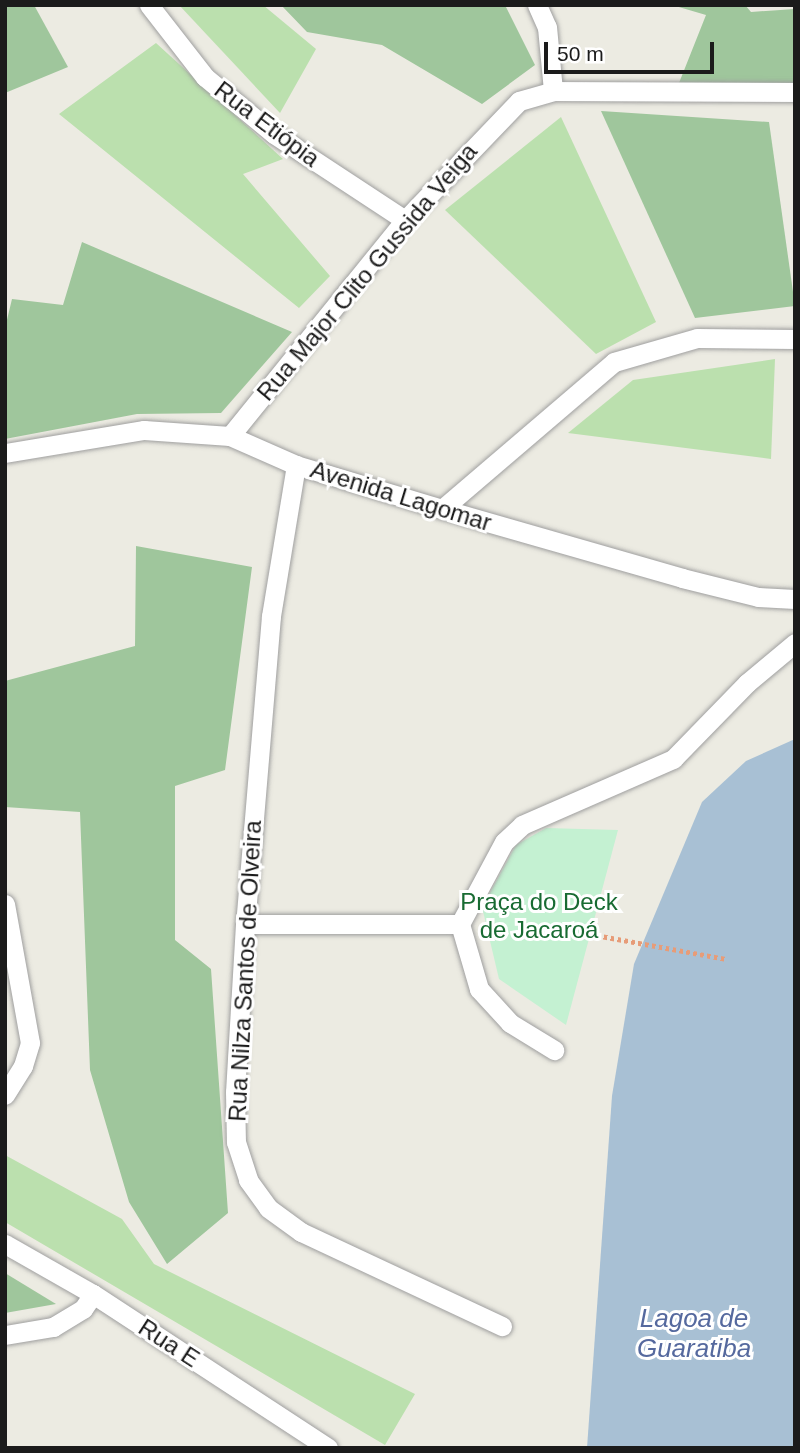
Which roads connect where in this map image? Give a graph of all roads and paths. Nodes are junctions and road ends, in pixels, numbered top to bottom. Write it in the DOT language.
graph roads {
  1 [pos="149,5"];
  2 [pos="537,5"];
  3 [pos="553,91"];
  4 [pos="795,92"];
  5 [pos="405,220"];
  6 [pos="795,339"];
  7 [pos="230,436"];
  8 [pos="5,453"];
  9 [pos="296,465"];
  10 [pos="442,509"];
  11 [pos="795,599"];
  12 [pos="795,643"];
  13 [pos="5,904"];
  14 [pos="245,924"];
  15 [pos="460,924"];
  16 [pos="590,934"];
  17 [pos="726,959"];
  18 [pos="554,1050"];
  19 [pos="5,1095"];
  20 [pos="5,1244"];
  21 [pos="93,1294"];
  22 [pos="502,1326"];
  23 [pos="5,1335"];
  24 [pos="328,1448"];
  1 -- 5 [label="street, Rua Etiópia"];
  2 -- 3 [label="street"];
  3 -- 4 [label="street, Rua Major Clito Gussida Veiga"];
  3 -- 5 [label="street, Rua Major Clito Gussida Veiga"];
  5 -- 7 [label="street, Rua Major Clito Gussida Veiga"];
  6 -- 10 [label="street"];
  7 -- 8 [label="street, Avenida Lagomar"];
  7 -- 9 [label="street, Avenida Lagomar"];
  9 -- 10 [label="street, Avenida Lagomar"];
  9 -- 14 [label="street, Rua Nilza Santos de Olveira"];
  10 -- 11 [label="street, Avenida Lagomar"];
  12 -- 15 [label="street"];
  13 -- 19 [label="street"];
  14 -- 15 [label="street"];
  14 -- 22 [label="street, Rua Nilza Santos de Olveira"];
  15 -- 18 [label="street"];
  16 -- 17 [label="path"];
  20 -- 21 [label="street, Rua E"];
  21 -- 23 [label="street"];
  21 -- 24 [label="street, Rua E"];
}
